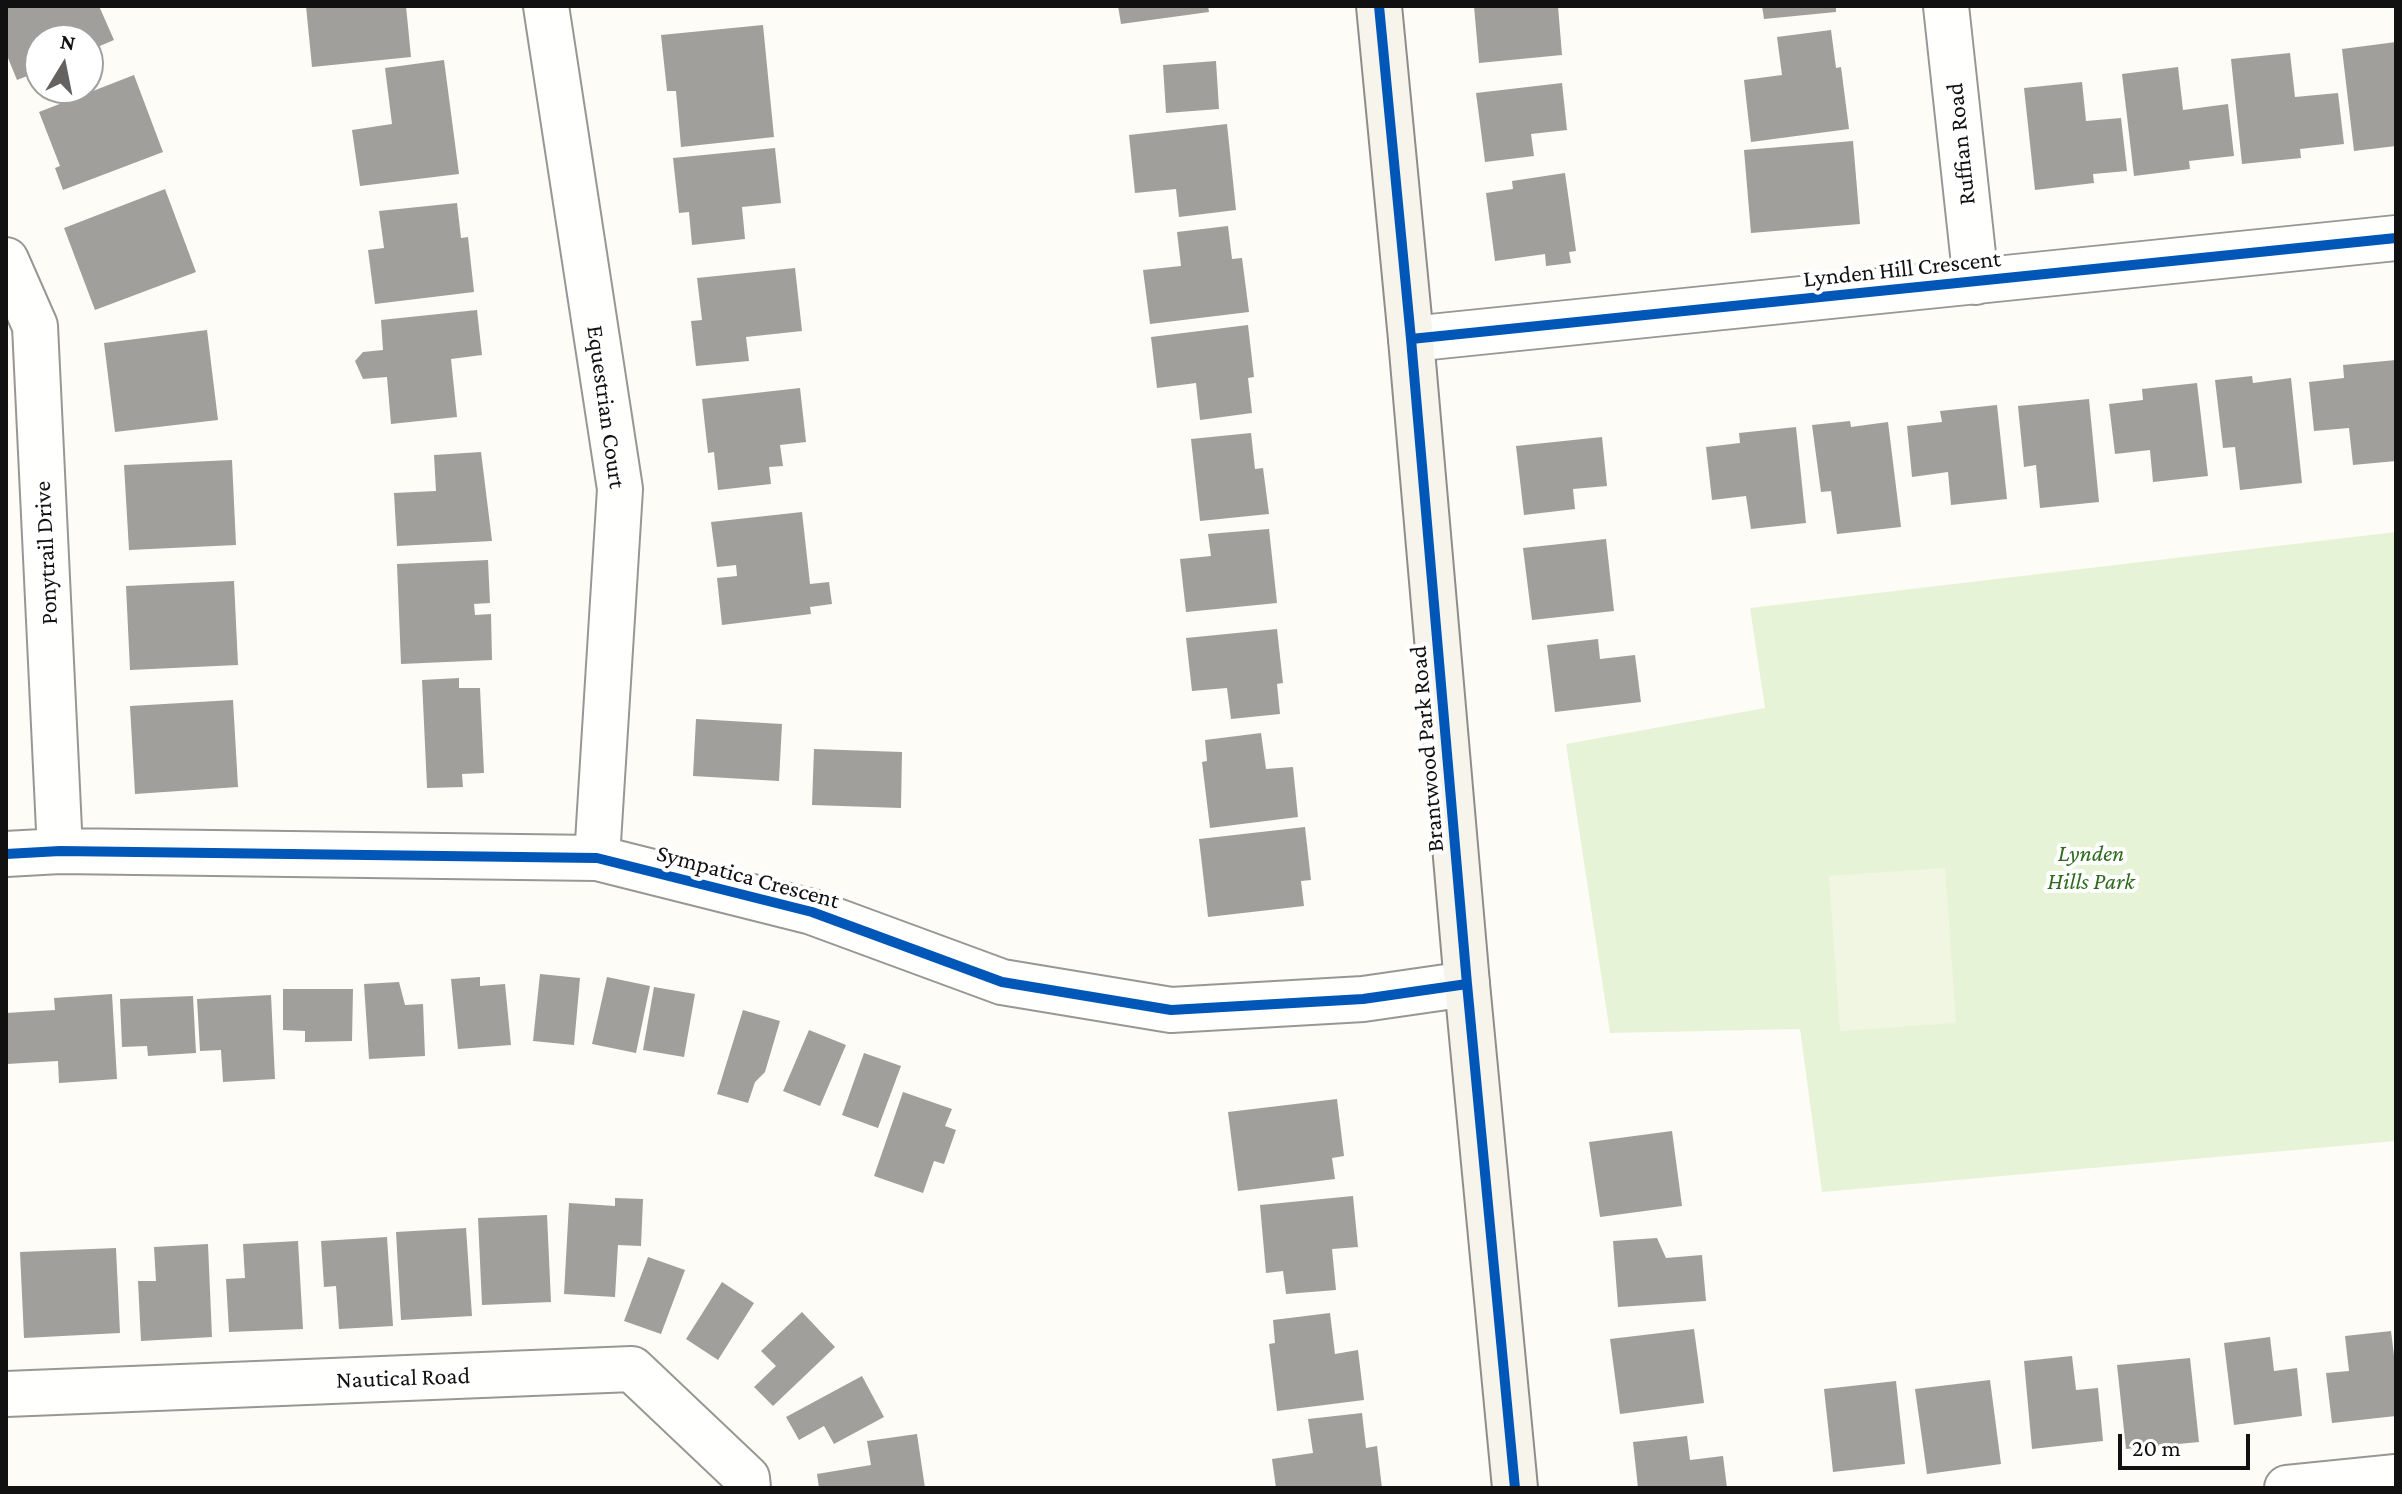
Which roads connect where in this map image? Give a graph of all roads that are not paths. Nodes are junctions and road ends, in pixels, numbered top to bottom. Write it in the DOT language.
graph roads {
  1 [pos="546,6"];
  2 [pos="1379,6"];
  3 [pos="1946,6"];
  4 [pos="2396,238"];
  5 [pos="6,260"];
  6 [pos="1976,282"];
  7 [pos="1411,339"];
  8 [pos="60,851"];
  9 [pos="6,854"];
  10 [pos="597,858"];
  11 [pos="1467,984"];
  12 [pos="6,1394"];
  13 [pos="2396,1477"];
  14 [pos="748,1488"];
  15 [pos="1515,1488"];
  16 [pos="2287,1488"];
  1 -- 10 [label="street, Equestrian Court"];
  2 -- 7 [label="street, Brantwood Park Road"];
  3 -- 6 [label="street, Ruffian Road"];
  4 -- 6 [label="street, Lynden Hill Crescent"];
  5 -- 8 [label="street, Ponytrail Drive"];
  6 -- 7 [label="street, Lynden Hill Crescent"];
  7 -- 11 [label="street, Brantwood Park Road"];
  8 -- 9 [label="street, Sympatica Crescent"];
  8 -- 10 [label="street, Sympatica Crescent"];
  10 -- 11 [label="street, Sympatica Crescent"];
  11 -- 15 [label="street, Brantwood Park Road"];
  12 -- 14 [label="street, Nautical Road"];
  13 -- 16 [label="street"];
}
